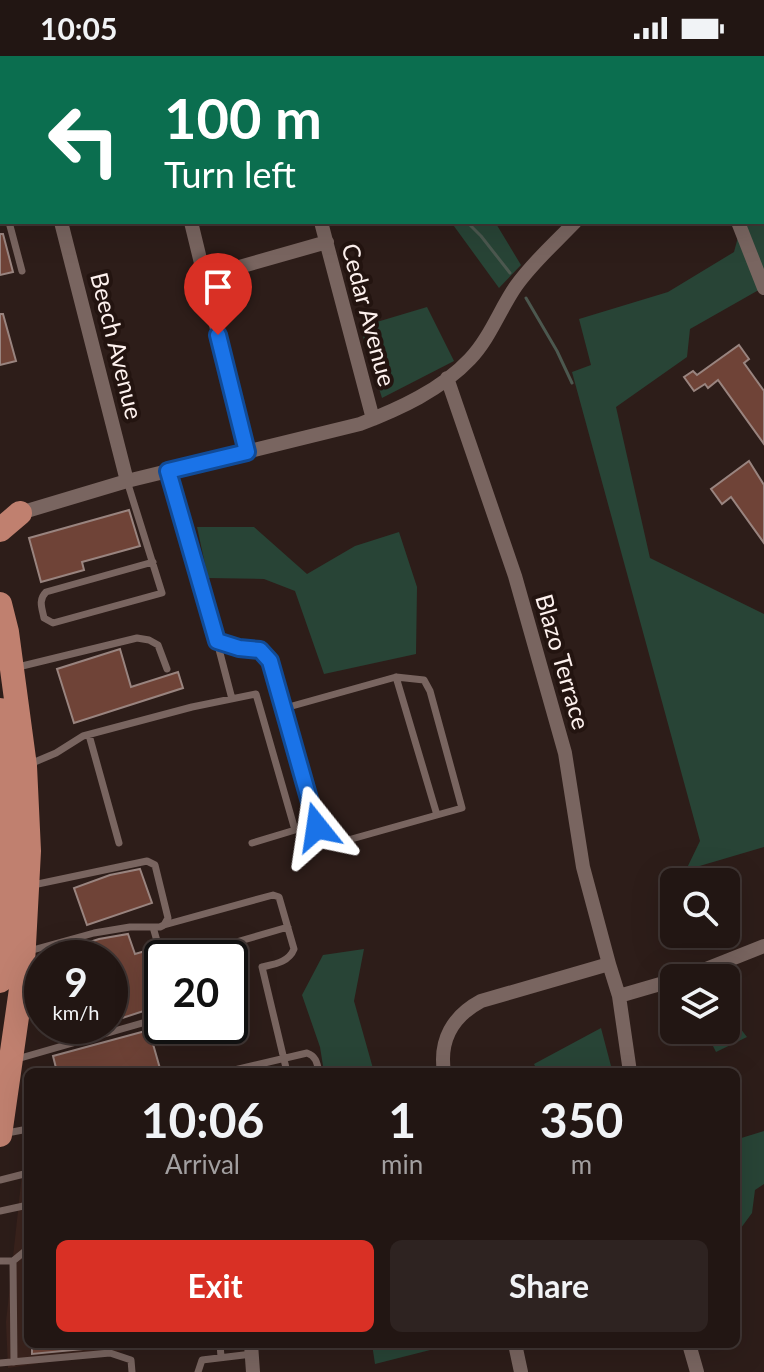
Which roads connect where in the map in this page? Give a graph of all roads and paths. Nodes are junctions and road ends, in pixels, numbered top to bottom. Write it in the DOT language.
graph roads {
  1 [pos="10,224"];
  2 [pos="62,224"];
  3 [pos="191,224"];
  4 [pos="322,224"];
  5 [pos="573,224"];
  6 [pos="739,224"];
  7 [pos="327,242"];
  8 [pos="22,271"];
  9 [pos="204,277"];
  10 [pos="764,288"];
  11 [pos="447,378"];
  12 [pos="373,419"];
  13 [pos="247,452"];
  14 [pos="168,471"];
  15 [pos="127,481"];
  16 [pos="10,510"];
  17 [pos="0,530"];
  18 [pos="153,562"];
  19 [pos="0,604"];
  20 [pos="217,641"];
  21 [pos="12,669"];
  22 [pos="167,669"];
  23 [pos="396,677"];
  24 [pos="232,699"];
  25 [pos="285,708"];
  26 [pos="0,710"];
  27 [pos="89,735"];
  28 [pos="10,768"];
  29 [pos="437,815"];
  30 [pos="4,828"];
  31 [pos="119,843"];
  32 [pos="252,843"];
  33 [pos="11,878"];
  34 [pos="164,925"];
  35 [pos="153,927"];
  36 [pos="288,927"];
  37 [pos="157,940"];
  38 [pos="243,940"];
  39 [pos="764,946"];
  40 [pos="23,953"];
  41 [pos="609,964"];
  42 [pos="719,964"];
  43 [pos="0,980"];
  44 [pos="660,984"];
  45 [pos="619,996"];
  46 [pos="144,1023"];
  47 [pos="284,1057"];
  48 [pos="11,1061"];
  49 [pos="241,1068"];
  50 [pos="286,1068"];
  51 [pos="318,1068"];
  52 [pos="443,1068"];
  53 [pos="629,1068"];
  54 [pos="24,1130"];
  55 [pos="0,1135"];
  56 [pos="24,1174"];
  57 [pos="0,1180"];
  58 [pos="24,1206"];
  59 [pos="0,1211"];
  60 [pos="24,1252"];
  61 [pos="0,1261"];
  62 [pos="13,1261"];
  63 [pos="109,1348"];
  64 [pos="220,1348"];
  65 [pos="516,1348"];
  66 [pos="690,1348"];
  67 [pos="251,1349"];
  68 [pos="110,1353"];
  69 [pos="221,1357"];
  70 [pos="14,1362"];
  71 [pos="0,1363"];
  72 [pos="198,1370"];
  73 [pos="132,1372"];
  74 [pos="253,1372"];
  75 [pos="521,1372"];
  76 [pos="697,1372"];
  1 -- 8 [label="lane"];
  2 -- 15 [label="street, Beech Avenue"];
  3 -- 9 [label="street"];
  4 -- 7 [label="street, Cedar Avenue"];
  5 -- 11 [label="street"];
  6 -- 10 [label="street"];
  7 -- 9 [label="street"];
  7 -- 12 [label="street, Cedar Avenue"];
  9 -- 13 [label="street"];
  11 -- 12 [label="street"];
  11 -- 41 [label="street, Blazo Terrace"];
  12 -- 13 [label="street"];
  13 -- 14 [label="street"];
  14 -- 15 [label="street"];
  14 -- 20 [label="lane"];
  15 -- 16 [label="street"];
  15 -- 18 [label="lane"];
  16 -- 17 [label="highway"];
  18 -- 18 [label="lane"];
  19 -- 21 [label="highway"];
  20 -- 24 [label="lane"];
  20 -- 25 [label="lane"];
  21 -- 22 [label="lane"];
  21 -- 28 [label="highway"];
  23 -- 25 [label="lane"];
  23 -- 29 [label="lane"];
  23 -- 29 [label="lane"];
  24 -- 27 [label="lane"];
  24 -- 32 [label="lane"];
  25 -- 29 [label="lane"];
  26 -- 28 [label="highway"];
  27 -- 28 [label="lane"];
  27 -- 31 [label="lane"];
  28 -- 30 [label="highway"];
  28 -- 33 [label="highway"];
  30 -- 33 [label="highway"];
  33 -- 34 [label="lane"];
  33 -- 40 [label="highway"];
  33 -- 43 [label="highway"];
  34 -- 35 [label="lane"];
  34 -- 36 [label="lane"];
  35 -- 37 [label="lane"];
  35 -- 40 [label="lane"];
  36 -- 38 [label="lane"];
  36 -- 47 [label="lane"];
  39 -- 42 [label="street"];
  40 -- 48 [label="highway"];
  41 -- 45 [label="street, Blazo Terrace"];
  41 -- 52 [label="street"];
  44 -- 45 [label="street"];
  45 -- 53 [label="street, Blazo Terrace"];
  46 -- 48 [label="lane"];
  47 -- 49 [label="lane"];
  47 -- 50 [label="lane"];
  47 -- 51 [label="lane"];
  48 -- 55 [label="highway"];
  54 -- 55 [label="lane"];
  56 -- 57 [label="lane"];
  58 -- 59 [label="lane"];
  60 -- 62 [label="lane"];
  61 -- 62 [label="lane"];
  62 -- 70 [label="lane"];
  63 -- 68 [label="lane"];
  64 -- 69 [label="lane"];
  65 -- 75 [label="street"];
  66 -- 76 [label="street"];
  67 -- 69 [label="lane"];
  67 -- 74 [label="street"];
  68 -- 70 [label="lane"];
  68 -- 73 [label="lane"];
  69 -- 72 [label="lane"];
  70 -- 71 [label="lane"];
}
